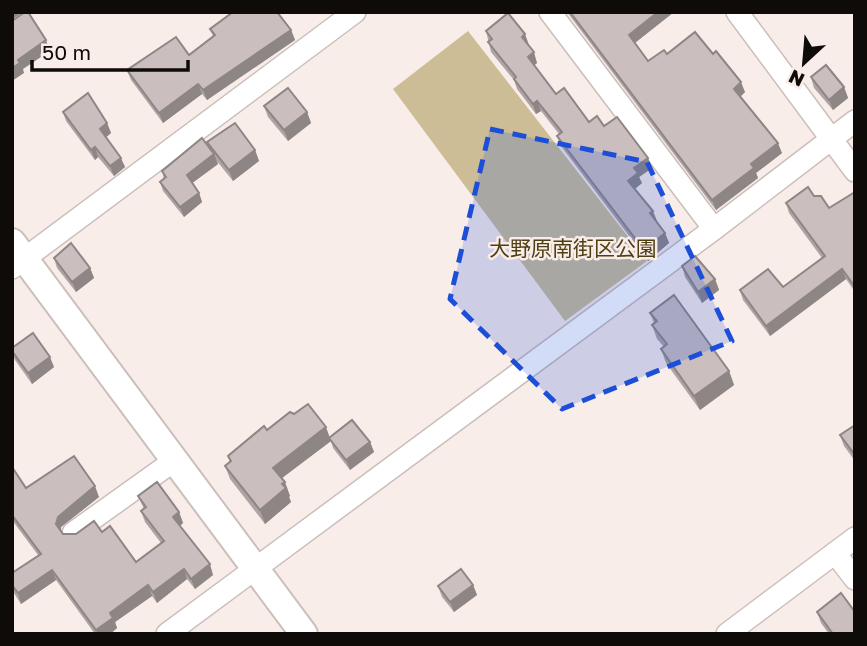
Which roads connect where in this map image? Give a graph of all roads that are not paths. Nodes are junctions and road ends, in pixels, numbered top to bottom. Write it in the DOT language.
graph roads {
  1 [pos="355,12"];
  2 [pos="550,12"];
  3 [pos="737,12"];
  4 [pos="855,121"];
  5 [pos="831,139"];
  6 [pos="855,171"];
  7 [pos="714,229"];
  8 [pos="16,256"];
  9 [pos="175,460"];
  10 [pos="73,533"];
  11 [pos="855,538"];
  12 [pos="835,553"];
  13 [pos="255,568"];
  14 [pos="855,579"];
  15 [pos="167,634"];
  16 [pos="304,634"];
  17 [pos="727,634"];
  1 -- 8 [label="street"];
  2 -- 7 [label="street"];
  3 -- 5 [label="street"];
  4 -- 5 [label="street"];
  5 -- 6 [label="street"];
  5 -- 7 [label="street"];
  7 -- 13 [label="street"];
  8 -- 9 [label="street"];
  9 -- 10 [label="street"];
  9 -- 13 [label="street"];
  11 -- 12 [label="street"];
  12 -- 14 [label="street"];
  12 -- 17 [label="street"];
  13 -- 15 [label="street"];
  13 -- 16 [label="street"];
}
